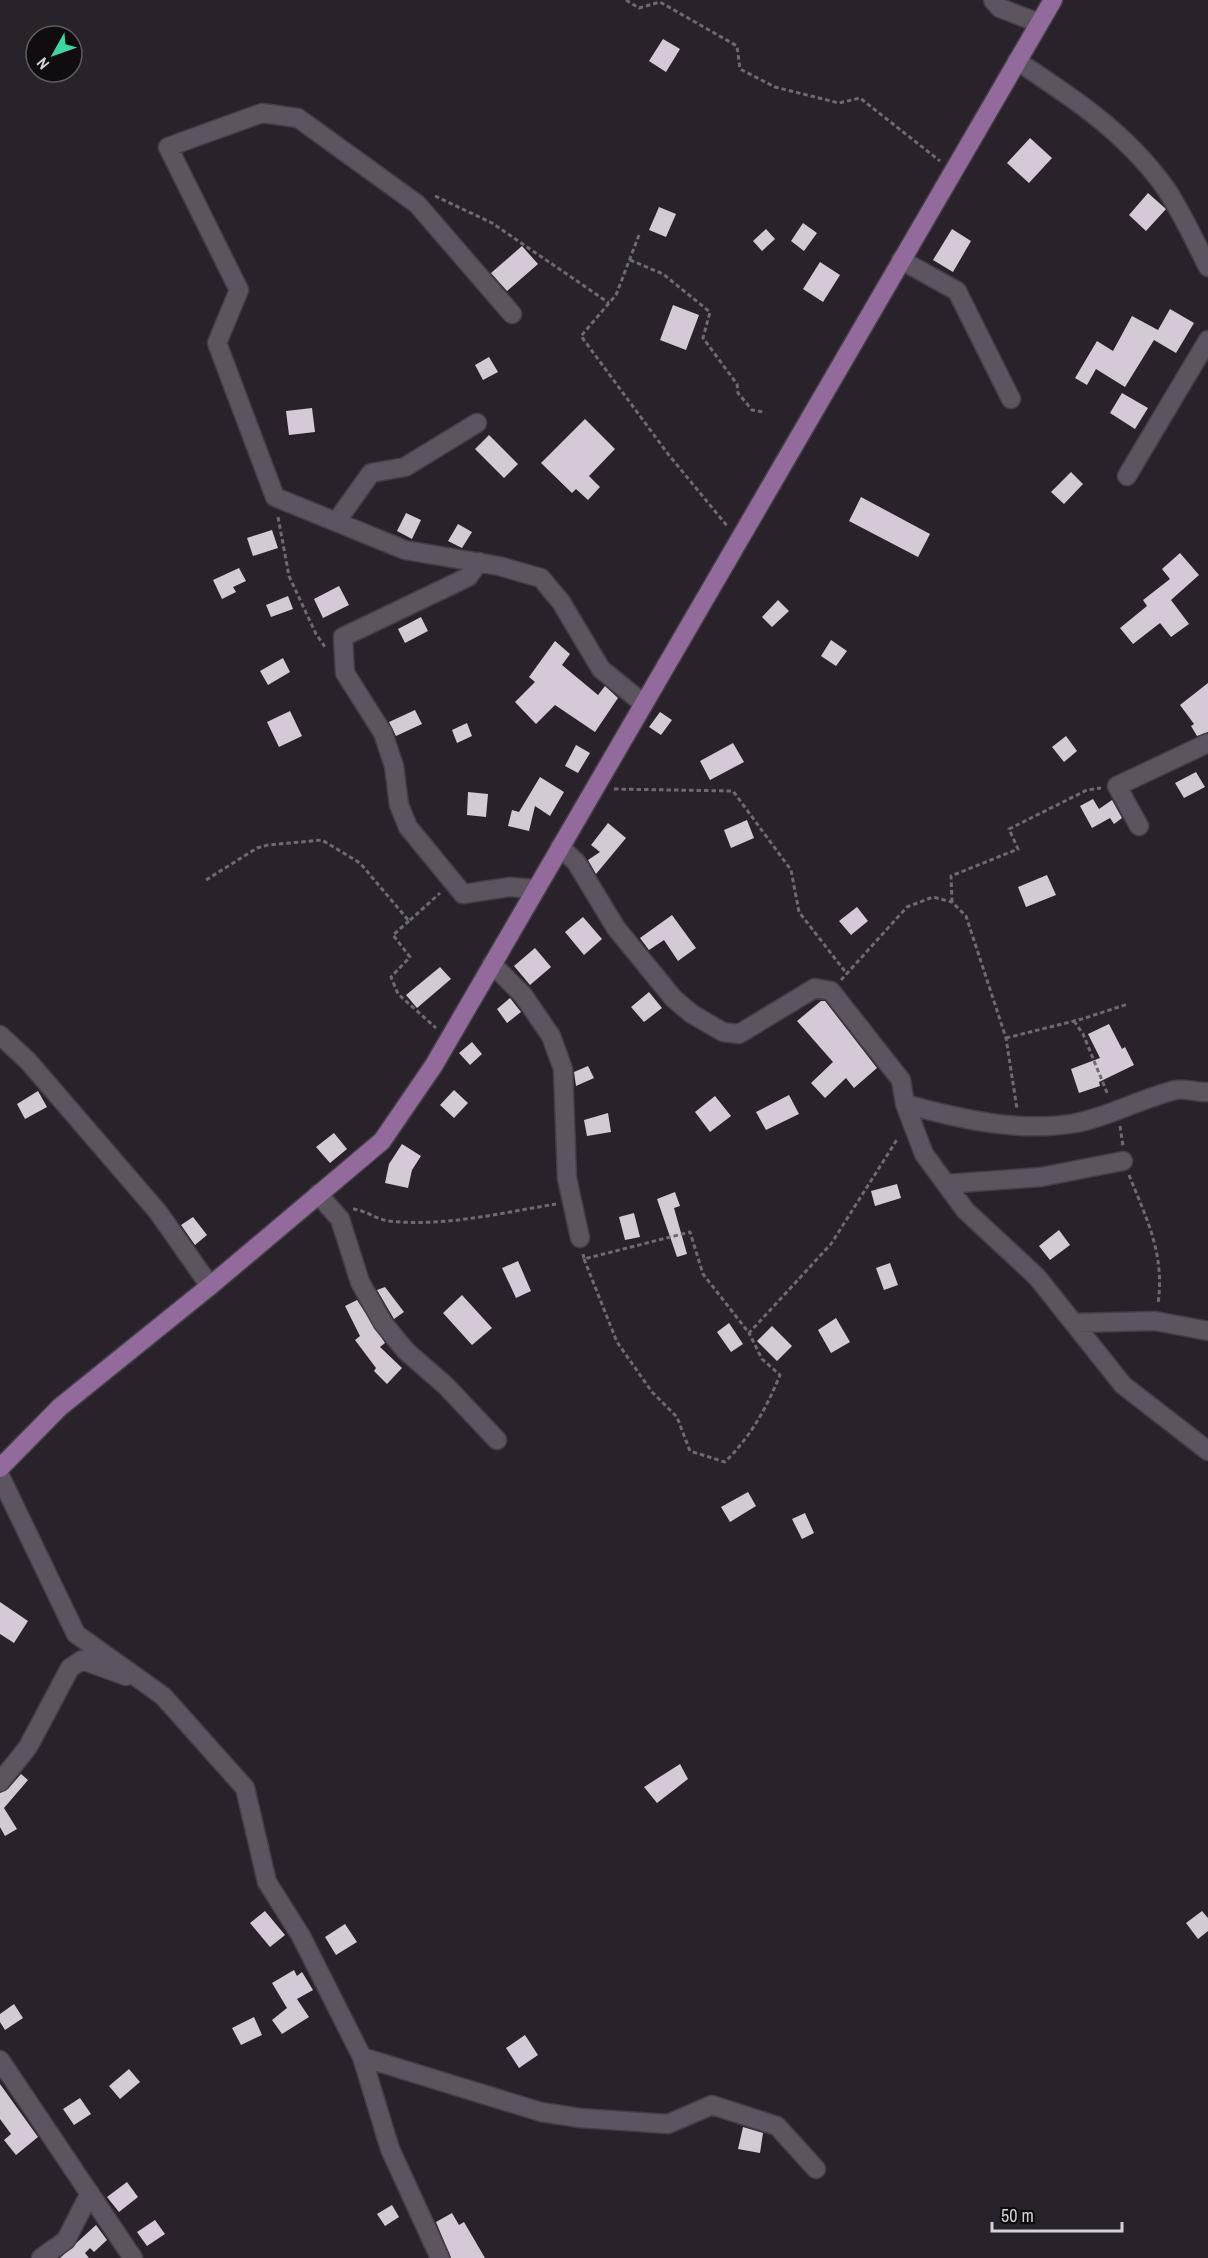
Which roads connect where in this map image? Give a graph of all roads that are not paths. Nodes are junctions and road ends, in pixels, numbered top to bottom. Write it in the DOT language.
graph roads {
  1 [pos="993,0"];
  2 [pos="1053,0"];
  3 [pos="1039,23"];
  4 [pos="1017,61"];
  5 [pos="902,260"];
  6 [pos="1208,267"];
  7 [pos="512,314"];
  8 [pos="1208,340"];
  9 [pos="1011,399"];
  10 [pos="477,423"];
  11 [pos="1127,476"];
  12 [pos="336,522"];
  13 [pos="479,562"];
  14 [pos="644,704"];
  15 [pos="1208,743"];
  16 [pos="1139,826"];
  17 [pos="560,847"];
  18 [pos="536,889"];
  19 [pos="492,964"];
  20 [pos="0,1035"];
  21 [pos="1208,1092"];
  22 [pos="908,1111"];
  23 [pos="1123,1161"];
  24 [pos="946,1184"];
  25 [pos="318,1194"];
  26 [pos="580,1238"];
  27 [pos="210,1286"];
  28 [pos="1075,1323"];
  29 [pos="1208,1331"];
  30 [pos="496,1440"];
  31 [pos="1208,1451"];
  32 [pos="0,1467"];
  33 [pos="0,1476"];
  34 [pos="140,1679"];
  35 [pos="0,1782"];
  36 [pos="362,2057"];
  37 [pos="0,2060"];
  38 [pos="816,2169"];
  39 [pos="90,2193"];
  40 [pos="42,2258"];
  41 [pos="133,2258"];
  42 [pos="440,2258"];
  1 -- 3 [label="street"];
  2 -- 3 [label="main road"];
  3 -- 4 [label="main road"];
  4 -- 5 [label="main road"];
  4 -- 6 [label="street"];
  5 -- 9 [label="street"];
  5 -- 14 [label="main road"];
  7 -- 12 [label="street"];
  8 -- 11 [label="street"];
  10 -- 12 [label="street"];
  12 -- 13 [label="street"];
  13 -- 14 [label="street"];
  13 -- 18 [label="street"];
  14 -- 17 [label="main road"];
  15 -- 16 [label="street"];
  17 -- 18 [label="main road"];
  17 -- 22 [label="street"];
  18 -- 19 [label="main road"];
  19 -- 25 [label="main road"];
  19 -- 26 [label="street"];
  20 -- 27 [label="street"];
  21 -- 22 [label="street"];
  22 -- 24 [label="street"];
  23 -- 24 [label="street"];
  24 -- 28 [label="street"];
  25 -- 27 [label="main road"];
  25 -- 30 [label="street"];
  27 -- 32 [label="main road"];
  28 -- 29 [label="street"];
  28 -- 31 [label="street"];
  33 -- 34 [label="street"];
  34 -- 35 [label="street"];
  34 -- 36 [label="street"];
  36 -- 38 [label="street"];
  36 -- 42 [label="street"];
  37 -- 39 [label="street"];
  39 -- 40 [label="street"];
  39 -- 41 [label="street"];
}
